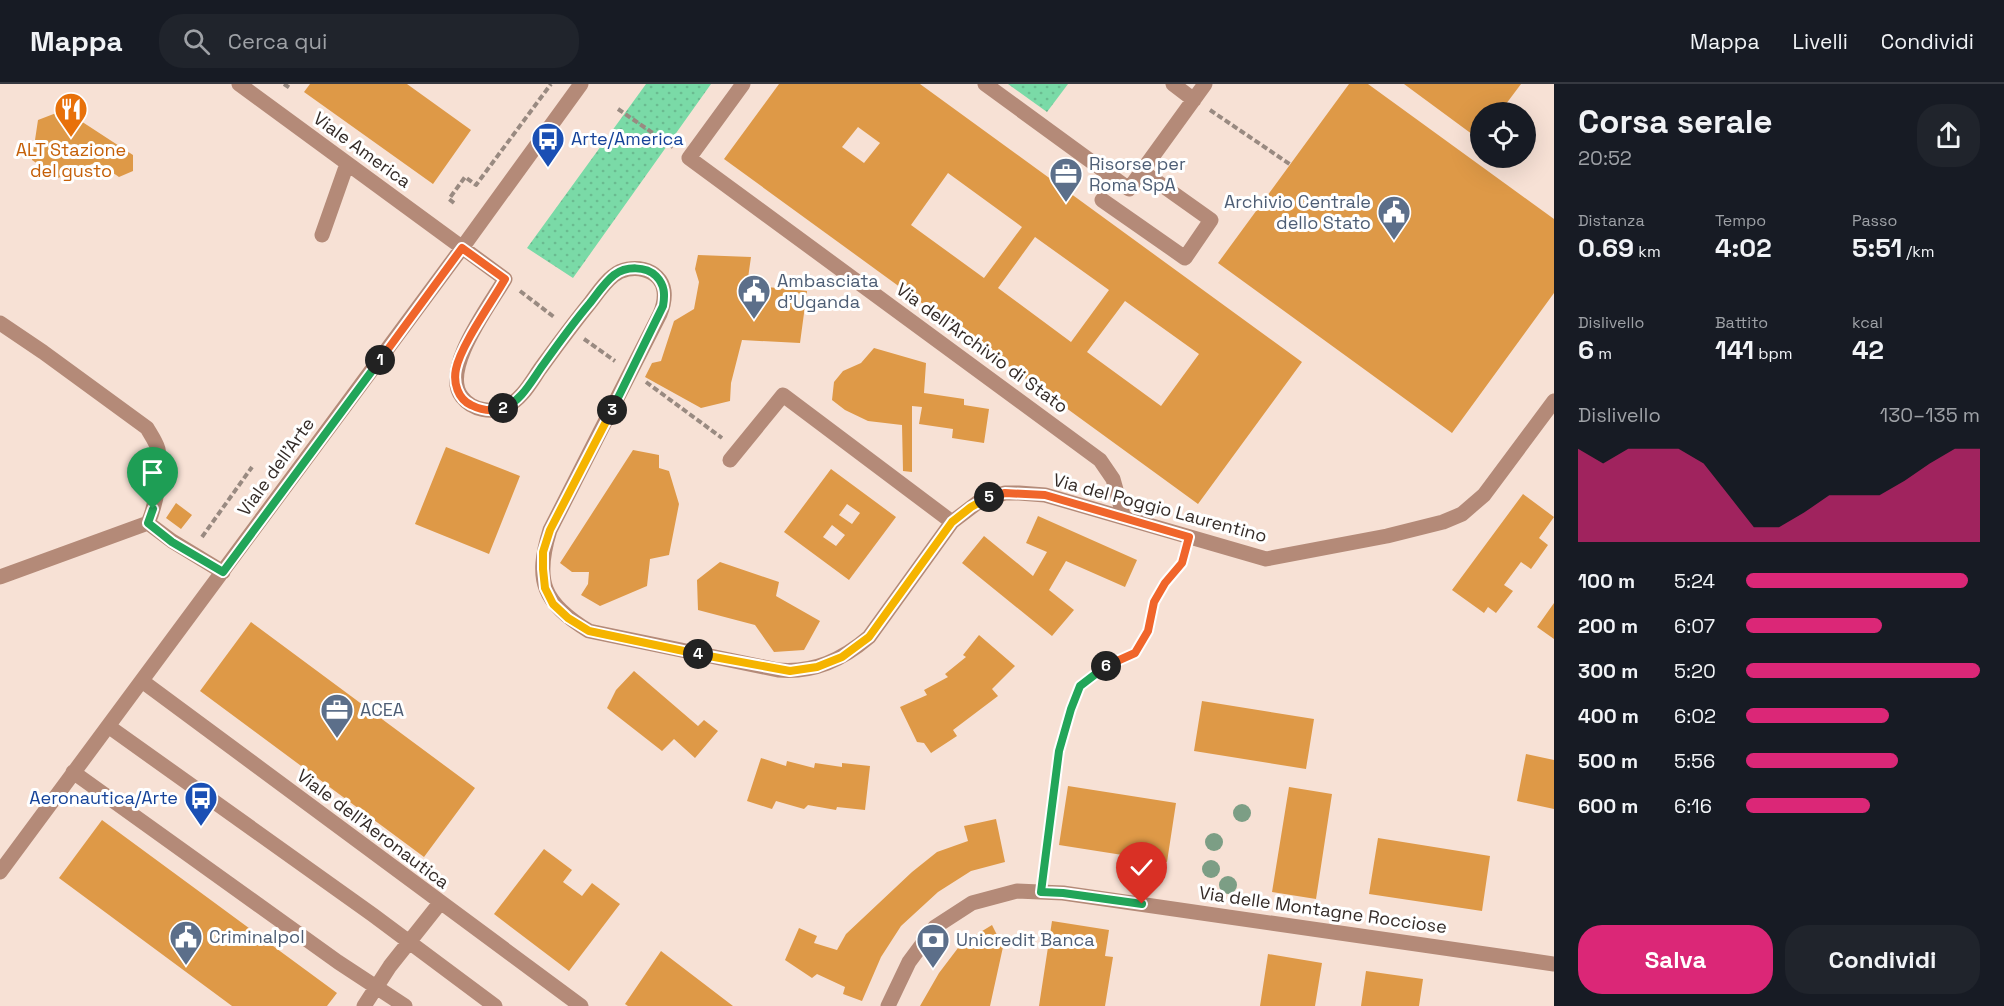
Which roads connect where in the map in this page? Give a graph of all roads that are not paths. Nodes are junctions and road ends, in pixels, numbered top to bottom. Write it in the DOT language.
graph roads {
  1 [pos="238,84"];
  2 [pos="581,84"];
  3 [pos="743,84"];
  4 [pos="986,84"];
  5 [pos="1173,84"];
  6 [pos="1205,84"];
  7 [pos="1194,100"];
  8 [pos="347,164"];
  9 [pos="1142,171"];
  10 [pos="1102,201"];
  11 [pos="322,234"];
  12 [pos="462,248"];
  13 [pos="0,323"];
  14 [pos="1554,401"];
  15 [pos="734,455"];
  16 [pos="1124,518"];
  17 [pos="952,522"];
  18 [pos="148,523"];
  19 [pos="44,561"];
  20 [pos="223,572"];
  21 [pos="0,576"];
  22 [pos="0,587"];
  23 [pos="142,681"];
  24 [pos="108,726"];
  25 [pos="73,772"];
  26 [pos="0,872"];
  27 [pos="440,903"];
  28 [pos="408,942"];
  29 [pos="1554,964"];
  30 [pos="376,986"];
  31 [pos="363,1006"];
  32 [pos="405,1006"];
  33 [pos="495,1006"];
  34 [pos="581,1006"];
  35 [pos="888,1006"];
  1 -- 8 [label="street, Viale America"];
  2 -- 12 [label="street, Viale dell'Arte"];
  3 -- 16 [label="street, Via dell'Archivio di Stato"];
  4 -- 9 [label="street"];
  5 -- 7 [label="street"];
  6 -- 7 [label="street"];
  7 -- 9 [label="street"];
  8 -- 11 [label="street"];
  8 -- 12 [label="street, Viale America"];
  9 -- 10 [label="street"];
  12 -- 17 [label="street, Via del Poggio Laurentino"];
  12 -- 20 [label="street, Viale dell'Arte"];
  13 -- 18 [label="street"];
  14 -- 16 [label="street, Via del Poggio Laurentino"];
  15 -- 17 [label="street"];
  16 -- 17 [label="street, Via del Poggio Laurentino"];
  18 -- 19 [label="street"];
  18 -- 20 [label="street"];
  19 -- 21 [label="street"];
  19 -- 22 [label="street"];
  20 -- 23 [label="street, Viale dell'Arte"];
  23 -- 24 [label="street, Viale dell'Arte"];
  23 -- 27 [label="street, Viale dell'Aeronautica"];
  24 -- 25 [label="street, Viale dell'Arte"];
  24 -- 28 [label="street"];
  25 -- 26 [label="street, Viale dell'Arte"];
  25 -- 30 [label="street"];
  27 -- 28 [label="street"];
  27 -- 34 [label="street, Viale dell'Aeronautica"];
  28 -- 30 [label="street"];
  28 -- 33 [label="street"];
  29 -- 35 [label="street, Via delle Montagne Rocciose"];
  30 -- 31 [label="street"];
  30 -- 32 [label="street"];
}
